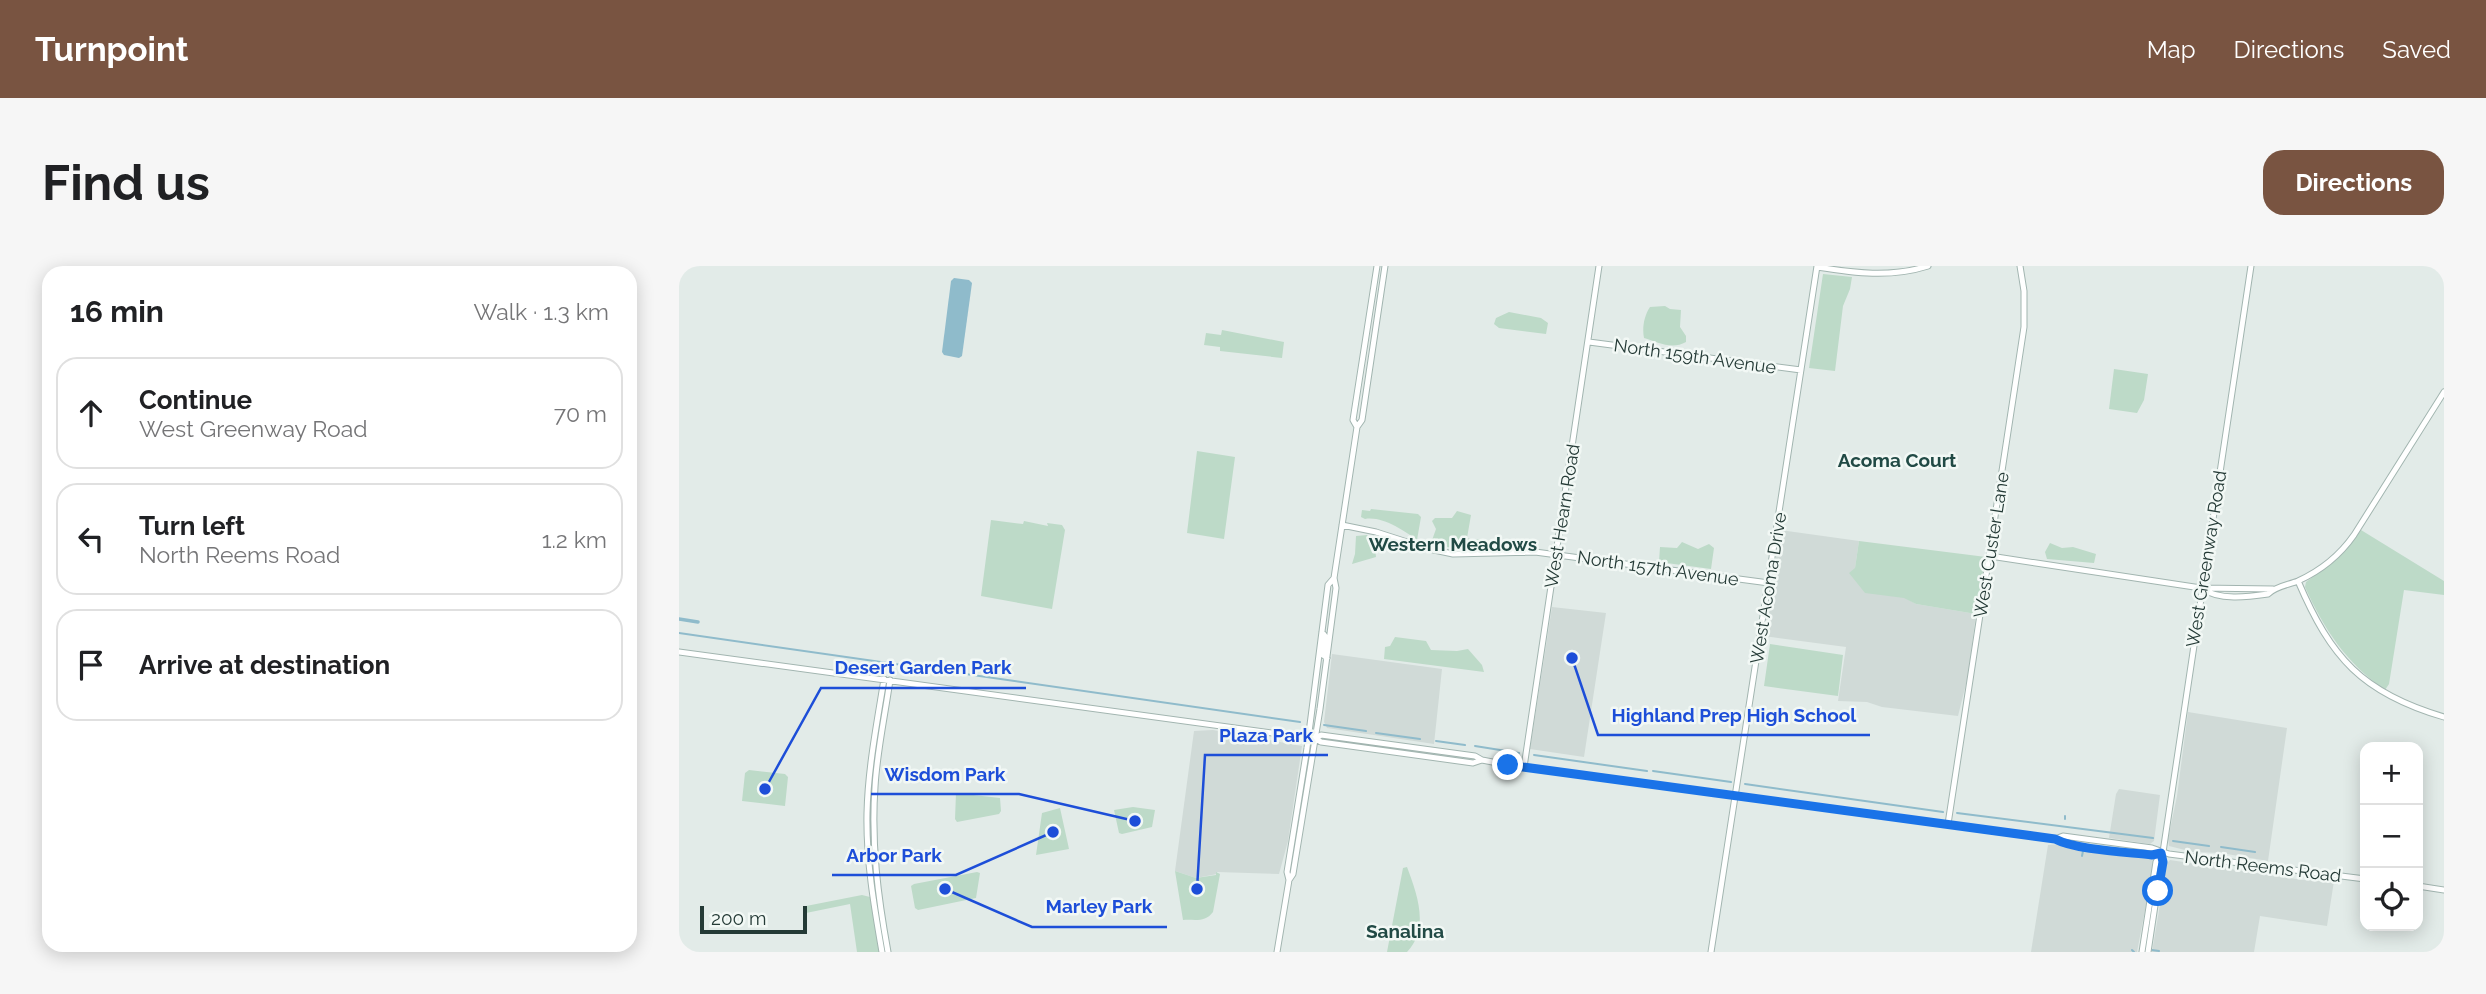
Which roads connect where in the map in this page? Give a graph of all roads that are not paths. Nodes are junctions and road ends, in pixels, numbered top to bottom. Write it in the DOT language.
graph roads {
  1 [pos="1377,266"];
  2 [pos="1385,266"];
  3 [pos="1599,266"];
  4 [pos="1817,266"];
  5 [pos="1928,266"];
  6 [pos="2020,266"];
  7 [pos="2251,266"];
  8 [pos="1589,342"];
  9 [pos="1801,370"];
  10 [pos="2444,392"];
  11 [pos="1357,427"];
  12 [pos="1342,525"];
  13 [pos="1557,554"];
  14 [pos="1990,556"];
  15 [pos="1334,578"];
  16 [pos="2298,581"];
  17 [pos="1769,583"];
  18 [pos="2201,588"];
  19 [pos="1322,632"];
  20 [pos="679,652"];
  21 [pos="1327,658"];
  22 [pos="887,680"];
  23 [pos="2444,717"];
  24 [pos="1308,738"];
  25 [pos="1316,739"];
  26 [pos="1524,766"];
  27 [pos="1737,795"];
  28 [pos="1297,807"];
  29 [pos="1948,824"];
  30 [pos="2161,853"];
  31 [pos="1296,855"];
  32 [pos="2360,878"];
  33 [pos="1289,880"];
  34 [pos="2423,887"];
  35 [pos="2444,890"];
  36 [pos="882,952"];
  37 [pos="888,952"];
  38 [pos="1277,952"];
  39 [pos="1711,952"];
  40 [pos="2142,952"];
  41 [pos="2148,952"];
  1 -- 11 [label="street"];
  2 -- 11 [label="street"];
  3 -- 8 [label="street, West Hearn Road"];
  4 -- 5 [label="street"];
  4 -- 9 [label="street, West Acoma Drive"];
  6 -- 14 [label="street, West Custer Lane"];
  7 -- 18 [label="street, West Greenway Road"];
  8 -- 9 [label="street, North 159th Avenue"];
  8 -- 13 [label="street, West Hearn Road"];
  9 -- 17 [label="street, West Acoma Drive"];
  10 -- 16 [label="street"];
  11 -- 12 [label="street"];
  12 -- 13 [label="street, North 157th Avenue"];
  12 -- 15 [label="street"];
  13 -- 17 [label="street, North 157th Avenue"];
  13 -- 26 [label="street, West Hearn Road"];
  14 -- 18 [label="street"];
  14 -- 29 [label="street, West Custer Lane"];
  15 -- 19 [label="street"];
  15 -- 21 [label="street"];
  16 -- 18 [label="street"];
  16 -- 23 [label="street"];
  17 -- 27 [label="street, West Acoma Drive"];
  18 -- 30 [label="street, West Greenway Road"];
  19 -- 21 [label="street"];
  19 -- 24 [label="street"];
  20 -- 22 [label="street, North Reems Road"];
  21 -- 25 [label="street"];
  22 -- 24 [label="street, North Reems Road"];
  22 -- 36 [label="street"];
  22 -- 37 [label="street"];
  24 -- 25 [label="street, North Reems Road"];
  24 -- 28 [label="street"];
  25 -- 26 [label="street, North Reems Road"];
  25 -- 31 [label="street"];
  26 -- 27 [label="street, North Reems Road"];
  27 -- 29 [label="street, North Reems Road"];
  27 -- 39 [label="street, West Acoma Drive"];
  28 -- 31 [label="street"];
  28 -- 33 [label="street"];
  29 -- 30 [label="street, North Reems Road"];
  30 -- 32 [label="street, North Reems Road"];
  30 -- 40 [label="street, West Greenway Road"];
  30 -- 41 [label="street, West Greenway Road"];
  31 -- 33 [label="street"];
  33 -- 38 [label="street"];
  34 -- 35 [label="street"];
}
